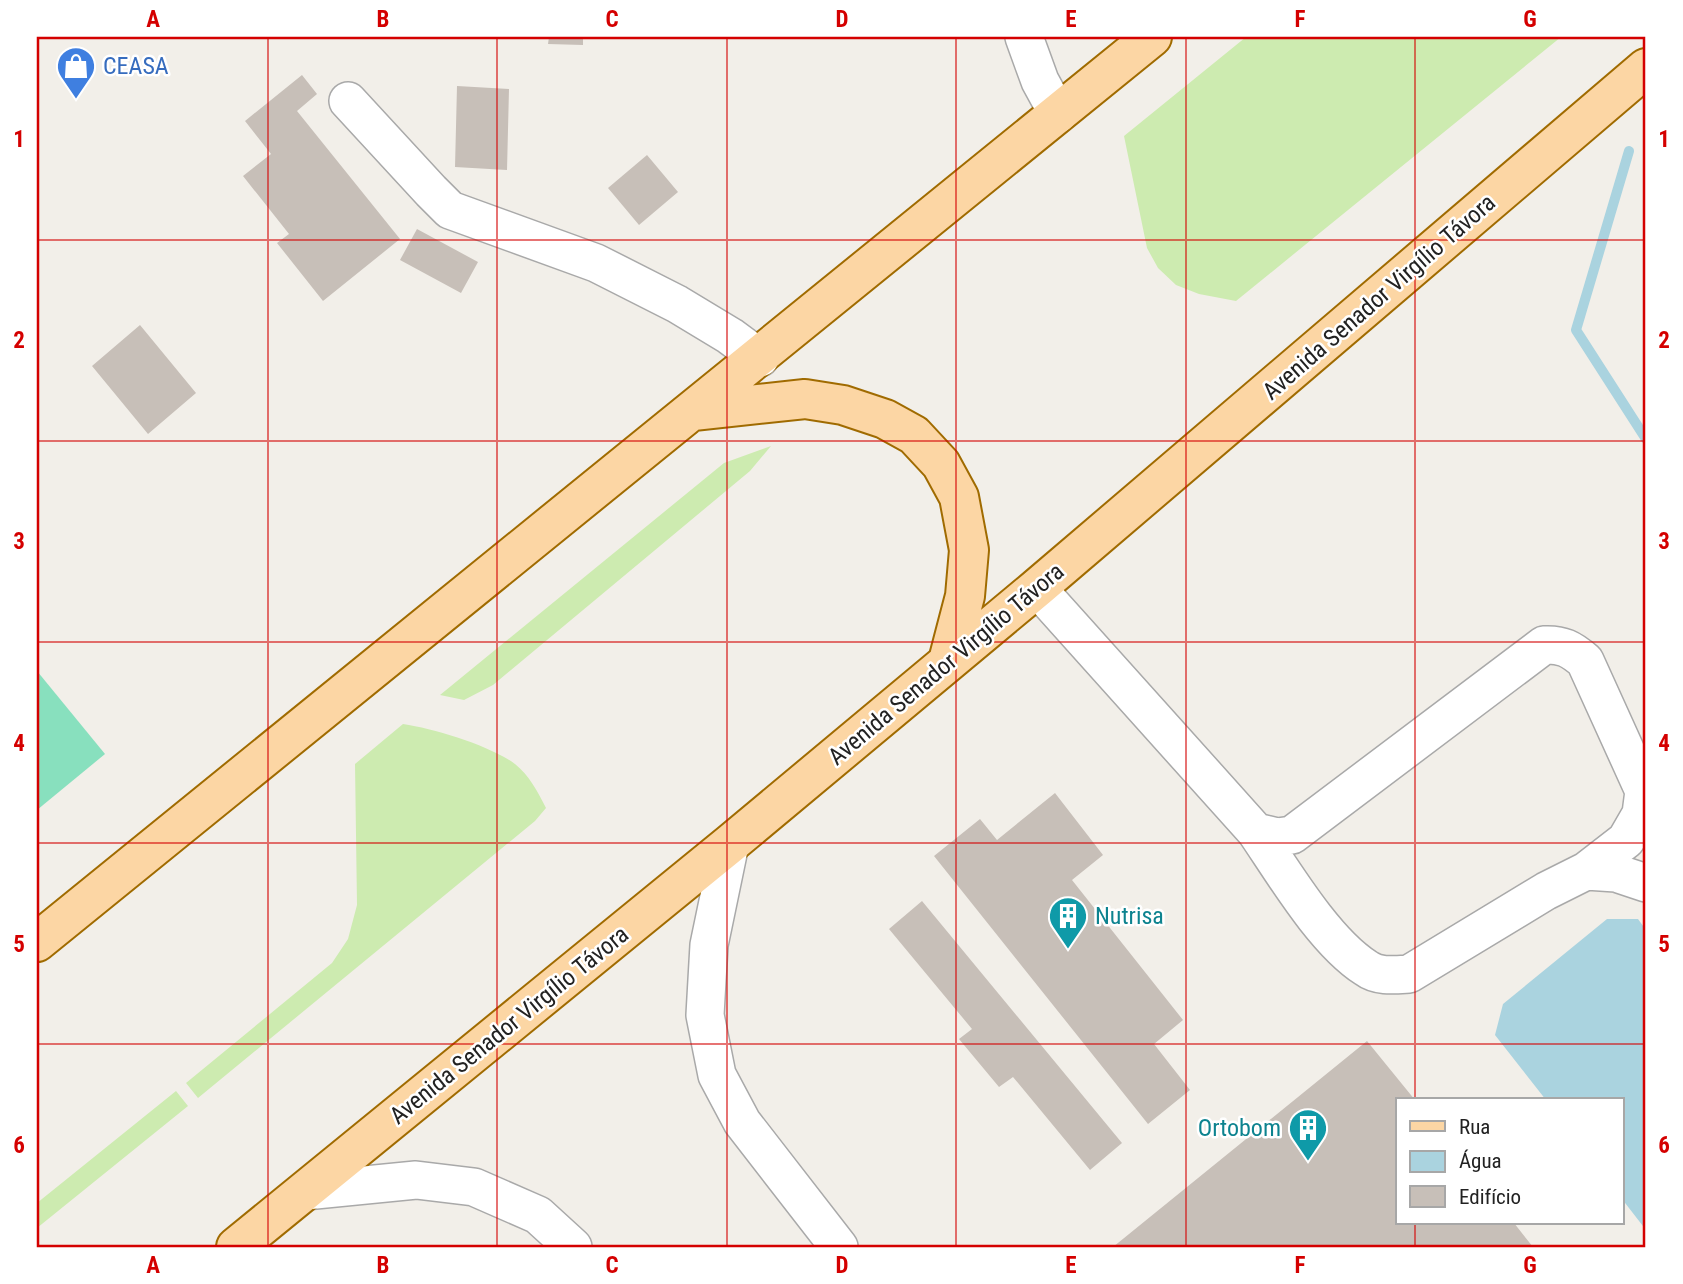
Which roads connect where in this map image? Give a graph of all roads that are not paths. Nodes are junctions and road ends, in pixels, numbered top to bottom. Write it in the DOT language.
graph roads {
  1 [pos="1024,37"];
  2 [pos="1152,37"];
  3 [pos="1646,68"];
  4 [pos="348,101"];
  5 [pos="1058,114"];
  6 [pos="760,358"];
  7 [pos="693,411"];
  8 [pos="1037,588"];
  9 [pos="948,662"];
  10 [pos="1256,832"];
  11 [pos="730,844"];
  12 [pos="1586,871"];
  13 [pos="1646,883"];
  14 [pos="37,942"];
  15 [pos="305,1191"];
  16 [pos="236,1247"];
  17 [pos="573,1247"];
  18 [pos="839,1247"];
  1 -- 5 [label="street"];
  2 -- 5 [label="main road"];
  3 -- 8 [label="main road, Avenida Senador Virgílio Távora"];
  4 -- 6 [label="street"];
  5 -- 6 [label="main road"];
  6 -- 7 [label="main road"];
  7 -- 9 [label="main road"];
  7 -- 14 [label="main road"];
  8 -- 9 [label="main road, Avenida Senador Virgílio Távora"];
  8 -- 10 [label="street"];
  9 -- 11 [label="main road, Avenida Senador Virgílio Távora"];
  10 -- 12 [label="street"];
  10 -- 12 [label="street"];
  11 -- 15 [label="main road, Avenida Senador Virgílio Távora"];
  11 -- 18 [label="street"];
  12 -- 13 [label="street"];
  15 -- 16 [label="main road, Avenida Senador Virgílio Távora"];
  15 -- 17 [label="street"];
}
